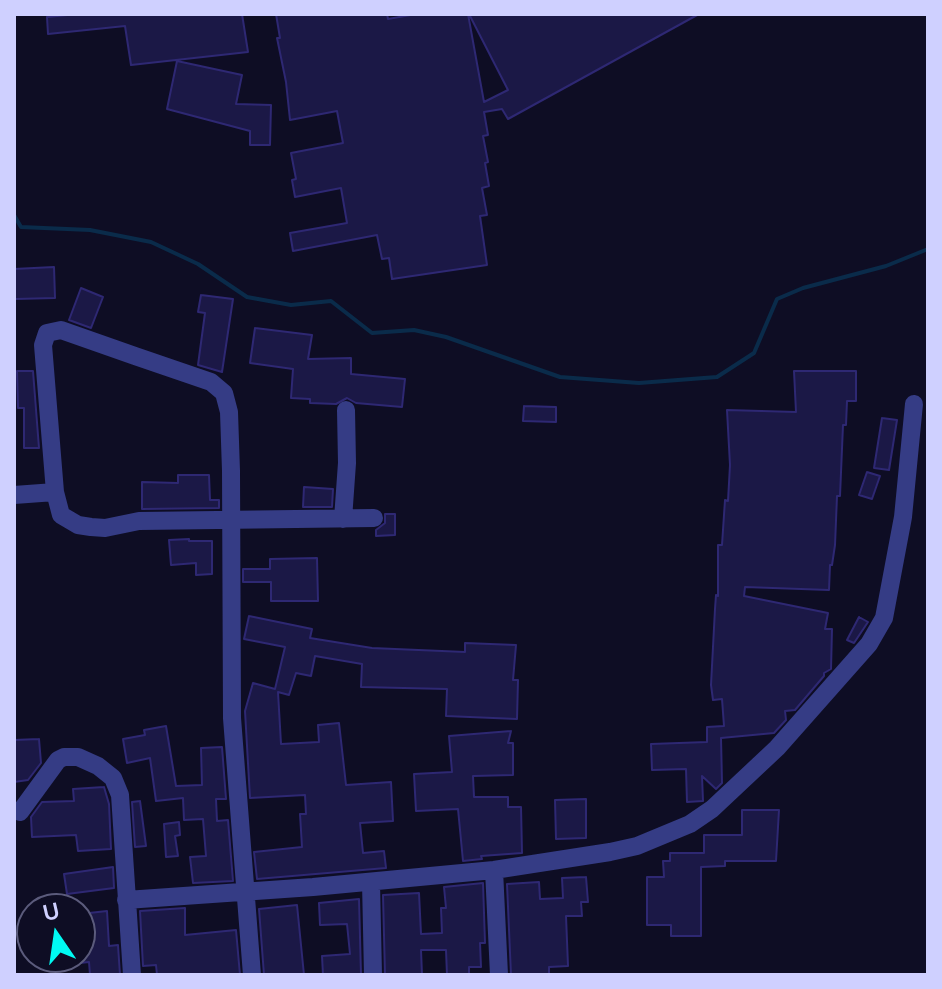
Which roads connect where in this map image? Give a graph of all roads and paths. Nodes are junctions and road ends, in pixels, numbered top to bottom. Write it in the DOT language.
graph roads {
  1 [pos="914,404"];
  2 [pos="346,410"];
  3 [pos="55,492"];
  4 [pos="14,495"];
  5 [pos="374,518"];
  6 [pos="343,519"];
  7 [pos="230,520"];
  8 [pos="20,812"];
  9 [pos="494,870"];
  10 [pos="371,882"];
  11 [pos="247,891"];
  12 [pos="126,900"];
  13 [pos="132,975"];
  14 [pos="252,975"];
  15 [pos="373,975"];
  16 [pos="499,975"];
  1 -- 9 [label="street"];
  2 -- 6 [label="street"];
  3 -- 4 [label="street"];
  3 -- 7 [label="street"];
  3 -- 7 [label="street"];
  5 -- 6 [label="street"];
  6 -- 7 [label="street"];
  7 -- 11 [label="street"];
  8 -- 12 [label="street"];
  9 -- 10 [label="street"];
  9 -- 16 [label="street"];
  10 -- 11 [label="street"];
  10 -- 15 [label="street"];
  11 -- 12 [label="street"];
  11 -- 14 [label="street"];
  12 -- 13 [label="street"];
}
